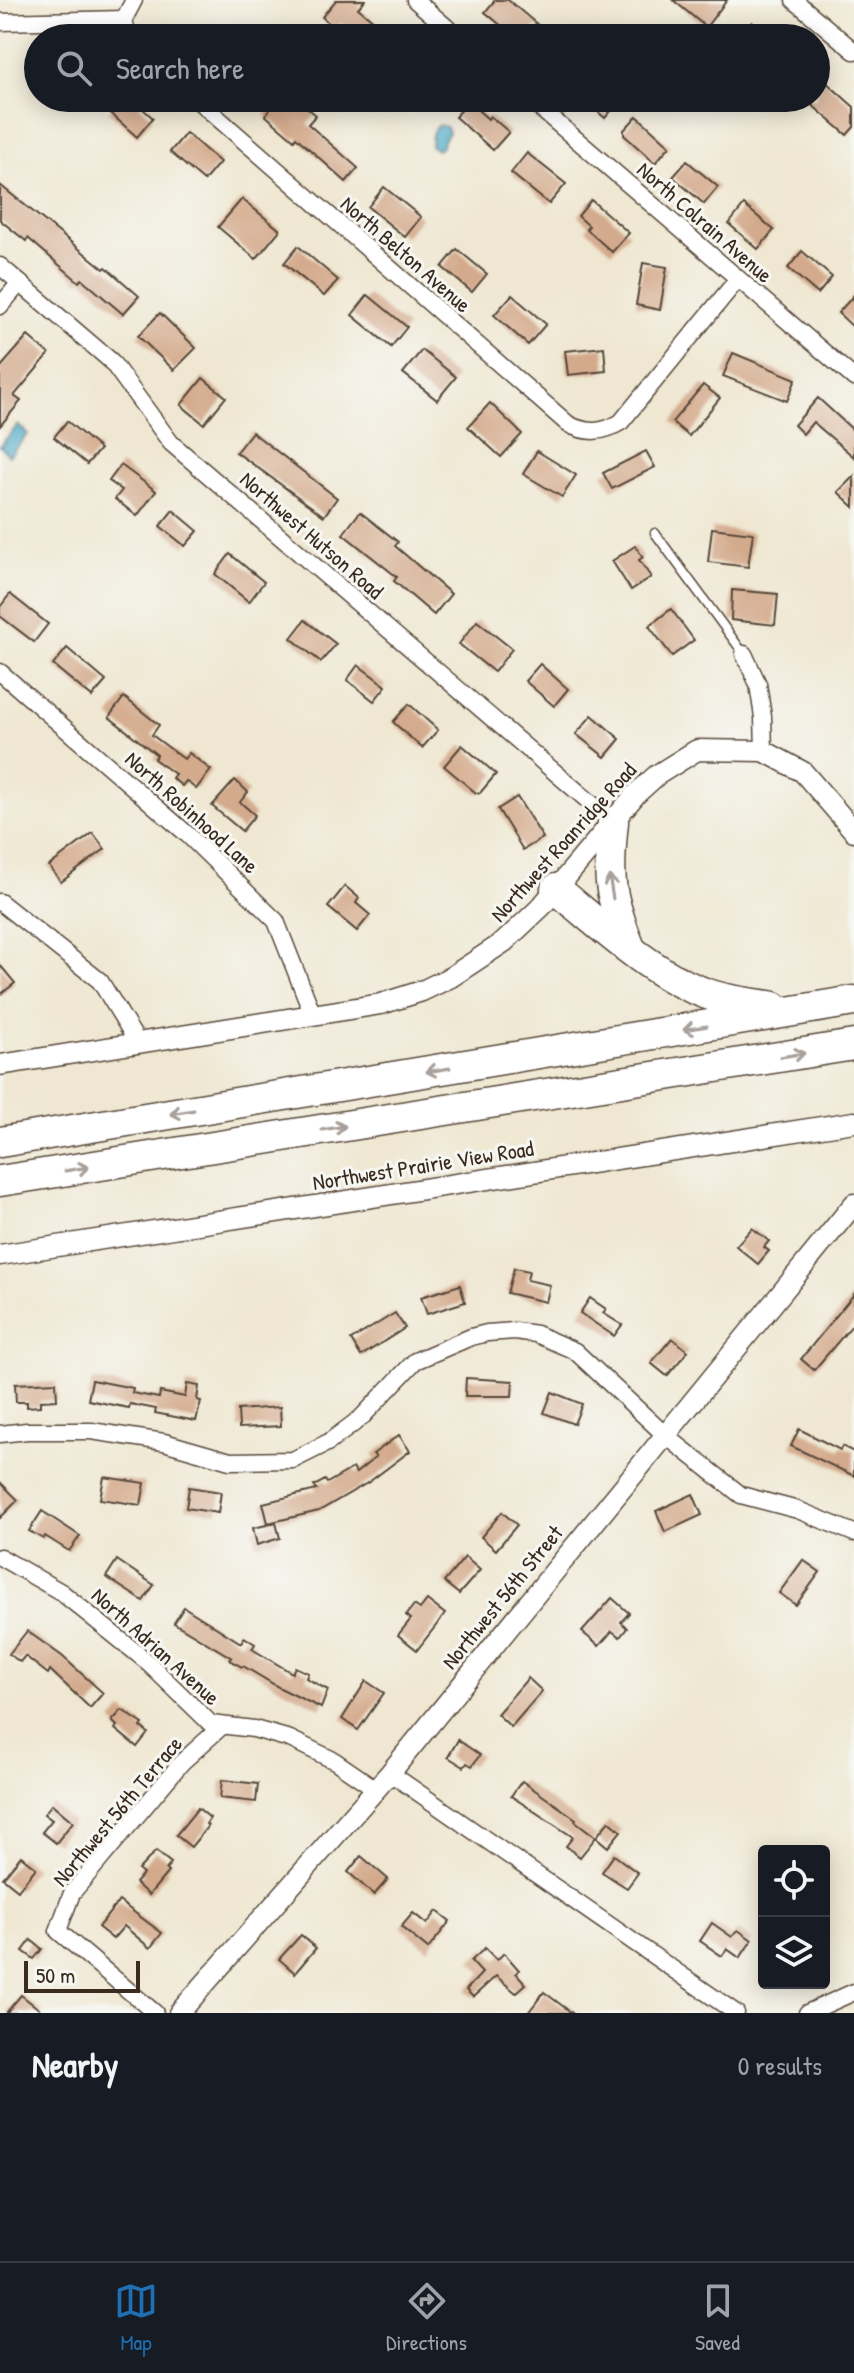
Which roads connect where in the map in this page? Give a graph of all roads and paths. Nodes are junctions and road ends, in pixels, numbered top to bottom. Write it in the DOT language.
graph roads {
  1 [pos="134,0"];
  2 [pos="415,0"];
  3 [pos="794,0"];
  4 [pos="124,19"];
  5 [pos="0,22"];
  6 [pos="125,24"];
  7 [pos="443,24"];
  8 [pos="826,24"];
  9 [pos="830,27"];
  10 [pos="851,43"];
  11 [pos="211,112"];
  12 [pos="544,112"];
  13 [pos="0,266"];
  14 [pos="737,280"];
  15 [pos="20,283"];
  16 [pos="0,306"];
  17 [pos="854,378"];
  18 [pos="655,533"];
  19 [pos="744,654"];
  20 [pos="0,672"];
  21 [pos="764,751"];
  22 [pos="613,822"];
  23 [pos="854,831"];
  24 [pos="556,889"];
  25 [pos="0,902"];
  26 [pos="630,950"];
  27 [pos="852,1001"];
  28 [pos="800,1011"];
  29 [pos="313,1015"];
  30 [pos="138,1043"];
  31 [pos="849,1046"];
  32 [pos="0,1065"];
  33 [pos="854,1122"];
  34 [pos="0,1142"];
  35 [pos="0,1181"];
  36 [pos="854,1204"];
  37 [pos="0,1255"];
  38 [pos="0,1434"];
  39 [pos="665,1435"];
  40 [pos="854,1533"];
  41 [pos="0,1557"];
  42 [pos="221,1727"];
  43 [pos="390,1773"];
  44 [pos="376,1789"];
  45 [pos="854,1992"];
  46 [pos="155,2013"];
  47 [pos="179,2013"];
  48 [pos="736,2013"];
  49 [pos="807,2013"];
  1 -- 4 [label="street"];
  2 -- 7 [label="street"];
  3 -- 8 [label="street"];
  4 -- 5 [label="street"];
  4 -- 6 [label="street"];
  9 -- 10 [label="street"];
  11 -- 14 [label="street, North Belton Avenue"];
  12 -- 14 [label="street, North Colrain Avenue"];
  13 -- 15 [label="street, Northwest Hutson Road"];
  14 -- 17 [label="street, North Colrain Avenue"];
  15 -- 16 [label="street"];
  15 -- 22 [label="street, Northwest Hutson Road"];
  18 -- 19 [label="lane"];
  19 -- 21 [label="street"];
  20 -- 29 [label="street, North Robinhood Lane"];
  21 -- 22 [label="street, Northwest Roanridge Road"];
  21 -- 23 [label="street, Northwest Roanridge Road"];
  22 -- 24 [label="street, Northwest Roanridge Road"];
  26 -- 22 [label="highway, one-way"];
  24 -- 26 [label="highway"];
  24 -- 29 [label="street, Northwest Roanridge Road"];
  25 -- 30 [label="street"];
  26 -- 28 [label="highway"];
  27 -- 28 [label="highway"];
  28 -- 34 [label="highway, one-way"];
  29 -- 30 [label="street, Northwest Roanridge Road"];
  30 -- 32 [label="street, Northwest Roanridge Road"];
  35 -- 31 [label="highway, one-way"];
  33 -- 37 [label="street, Northwest Prairie View Road"];
  36 -- 39 [label="street, Northwest 56th Street"];
  38 -- 39 [label="street"];
  39 -- 40 [label="street"];
  39 -- 43 [label="street, Northwest 56th Street"];
  41 -- 42 [label="street, North Adrian Avenue"];
  42 -- 44 [label="street, North Adrian Avenue"];
  42 -- 46 [label="street, Northwest 56th Terrace"];
  43 -- 44 [label="street, Northwest 56th Street"];
  43 -- 48 [label="street"];
  44 -- 47 [label="street, Northwest 56th Street"];
  45 -- 49 [label="street"];
}
